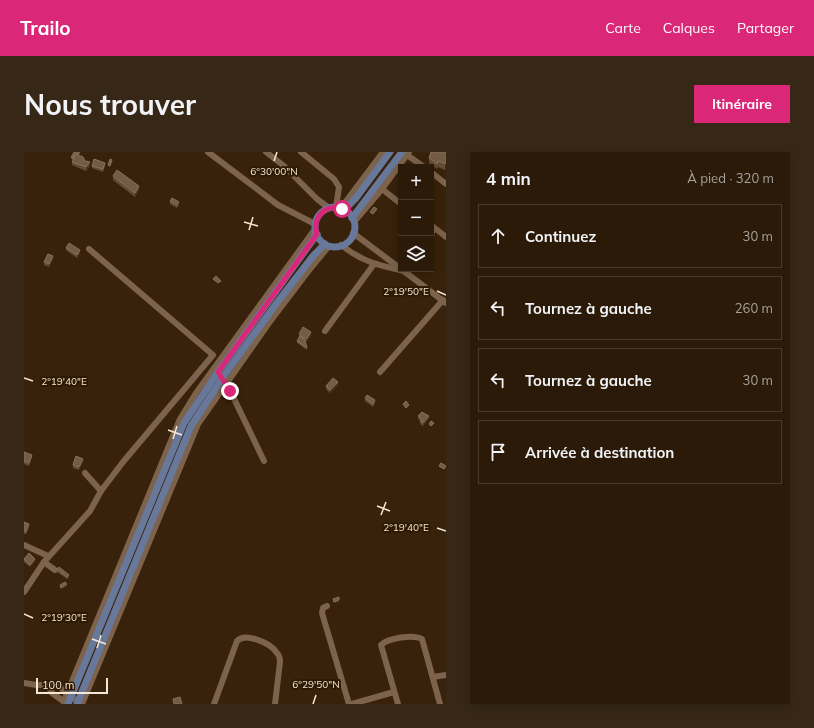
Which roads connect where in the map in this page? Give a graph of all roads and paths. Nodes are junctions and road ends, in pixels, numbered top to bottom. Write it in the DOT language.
graph roads {
  1 [pos="208,152"];
  2 [pos="266,152"];
  3 [pos="301,152"];
  4 [pos="383,152"];
  5 [pos="390,152"];
  6 [pos="406,153"];
  7 [pos="420,164"];
  8 [pos="434,174"];
  9 [pos="446,184"];
  10 [pos="382,189"];
  11 [pos="398,202"];
  12 [pos="337,208"];
  13 [pos="353,220"];
  14 [pos="434,227"];
  15 [pos="316,229"];
  16 [pos="353,233"];
  17 [pos="446,237"];
  18 [pos="327,245"];
  19 [pos="341,245"];
  20 [pos="89,249"];
  21 [pos="374,264"];
  22 [pos="398,267"];
  23 [pos="398,269"];
  24 [pos="405,272"];
  25 [pos="444,302"];
  26 [pos="325,331"];
  27 [pos="380,372"];
  28 [pos="220,375"];
  29 [pos="264,461"];
  30 [pos="85,473"];
  31 [pos="101,492"];
  32 [pos="24,545"];
  33 [pos="48,556"];
  34 [pos="44,562"];
  35 [pos="55,570"];
  36 [pos="24,592"];
  37 [pos="327,606"];
  38 [pos="446,675"];
  39 [pos="433,677"];
  40 [pos="24,683"];
  41 [pos="48,686"];
  42 [pos="394,692"];
  43 [pos="70,695"];
  44 [pos="67,703"];
  45 [pos="80,703"];
  46 [pos="214,704"];
  47 [pos="275,704"];
  48 [pos="349,704"];
  49 [pos="352,704"];
  50 [pos="398,704"];
  51 [pos="440,704"];
  1 -- 15 [label="street"];
  2 -- 12 [label="street"];
  3 -- 12 [label="street"];
  4 -- 12 [label="street"];
  5 -- 12 [label="main road"];
  6 -- 7 [label="street"];
  6 -- 10 [label="street"];
  6 -- 13 [label="main road"];
  8 -- 9 [label="street"];
  10 -- 11 [label="street"];
  10 -- 13 [label="street"];
  12 -- 13 [label="main road"];
  12 -- 15 [label="main road"];
  13 -- 16 [label="main road"];
  14 -- 17 [label="street"];
  15 -- 18 [label="main road"];
  15 -- 28 [label="main road"];
  16 -- 19 [label="main road"];
  16 -- 22 [label="street"];
  18 -- 19 [label="main road"];
  18 -- 28 [label="main road"];
  19 -- 21 [label="street"];
  20 -- 31 [label="street"];
  21 -- 23 [label="street"];
  21 -- 26 [label="street"];
  24 -- 25 [label="street"];
  25 -- 27 [label="street"];
  28 -- 29 [label="street"];
  28 -- 43 [label="main road"];
  28 -- 45 [label="main road"];
  30 -- 31 [label="street"];
  31 -- 33 [label="street"];
  32 -- 33 [label="street"];
  33 -- 34 [label="street"];
  34 -- 35 [label="street"];
  34 -- 36 [label="street"];
  37 -- 48 [label="street"];
  38 -- 39 [label="street"];
  39 -- 42 [label="street"];
  39 -- 51 [label="street"];
  40 -- 41 [label="street"];
  41 -- 43 [label="street"];
  41 -- 44 [label="street"];
  42 -- 49 [label="street"];
  42 -- 50 [label="street"];
  43 -- 44 [label="main road"];
  43 -- 45 [label="street"];
  46 -- 47 [label="street"];
}
